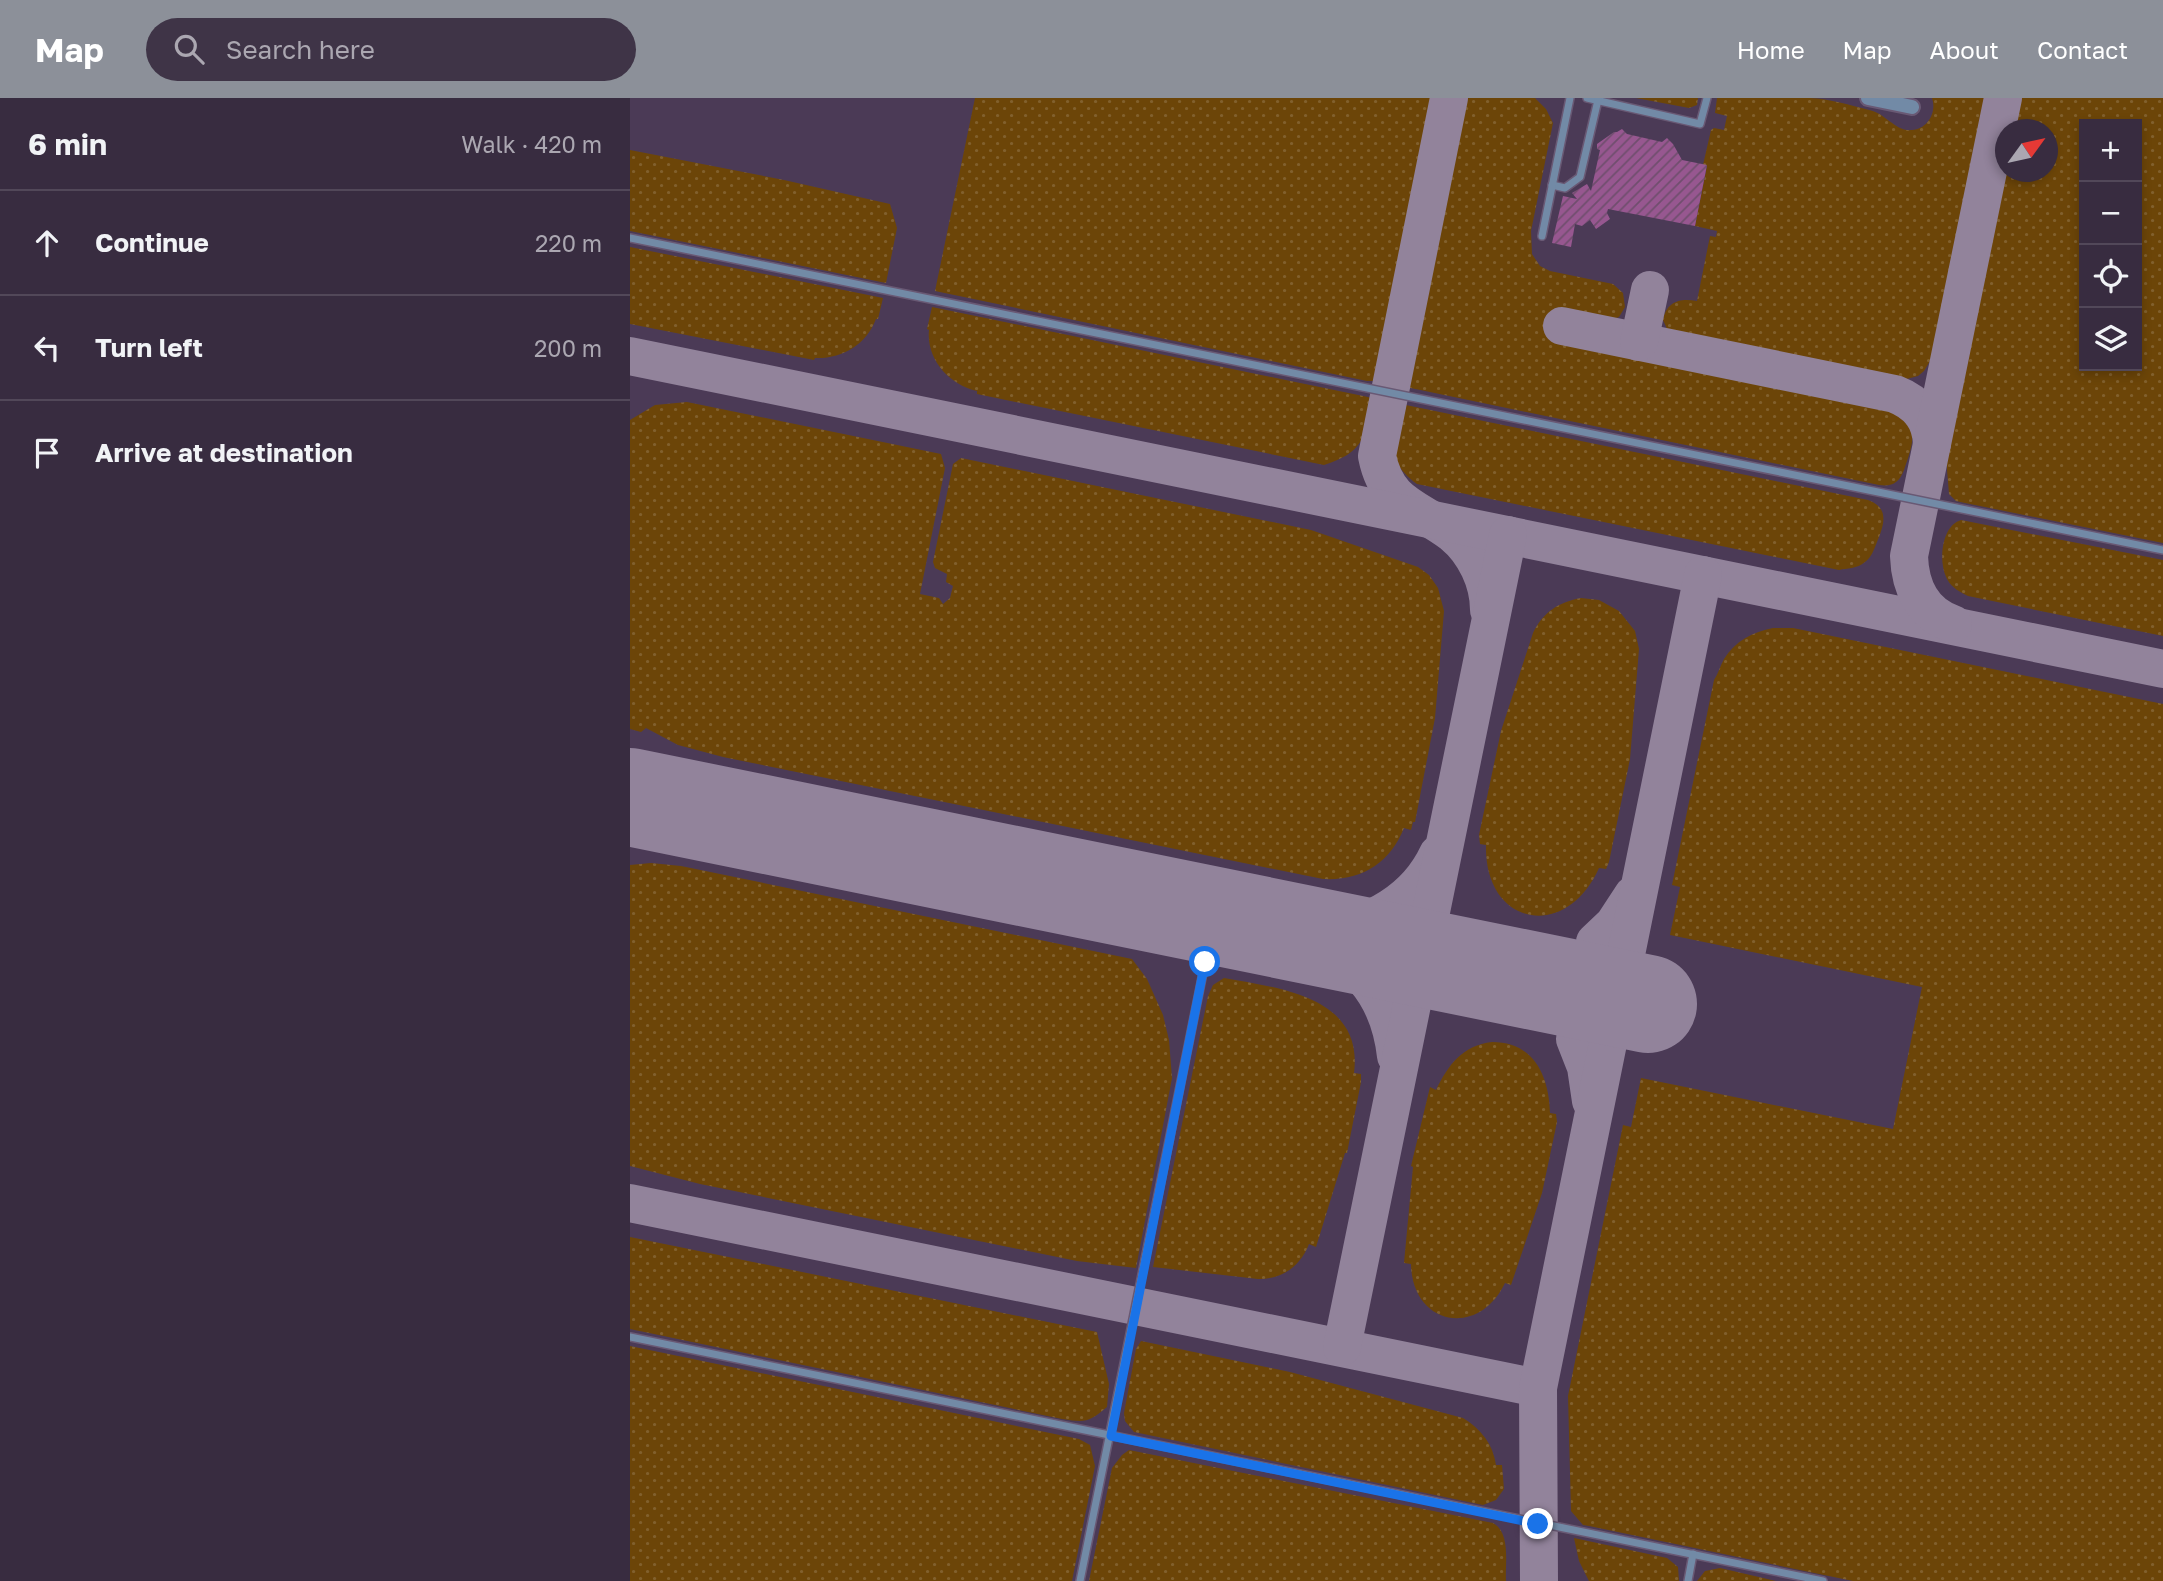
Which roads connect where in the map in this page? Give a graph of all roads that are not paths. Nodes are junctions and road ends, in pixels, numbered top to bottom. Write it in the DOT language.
graph roads {
  1 [pos="1570,98"];
  2 [pos="1587,98"];
  3 [pos="1707,98"];
  4 [pos="1868,98"];
  5 [pos="1598,100"];
  6 [pos="1912,107"];
  7 [pos="1552,185"];
  8 [pos="1542,236"];
  9 [pos="630,238"];
  10 [pos="2163,550"];
  11 [pos="1205,962"];
  12 [pos="630,1337"];
  13 [pos="1111,1436"];
  14 [pos="1693,1554"];
  15 [pos="1080,1581"];
  16 [pos="1688,1581"];
  17 [pos="1823,1581"];
  1 -- 7 [label="lane"];
  2 -- 5 [label="lane"];
  3 -- 5 [label="lane"];
  4 -- 6 [label="street"];
  5 -- 7 [label="lane"];
  7 -- 8 [label="lane"];
  9 -- 10 [label="lane"];
  11 -- 13 [label="lane"];
  12 -- 13 [label="lane"];
  13 -- 14 [label="lane"];
  13 -- 15 [label="lane"];
  14 -- 16 [label="lane"];
  14 -- 17 [label="lane"];
}
